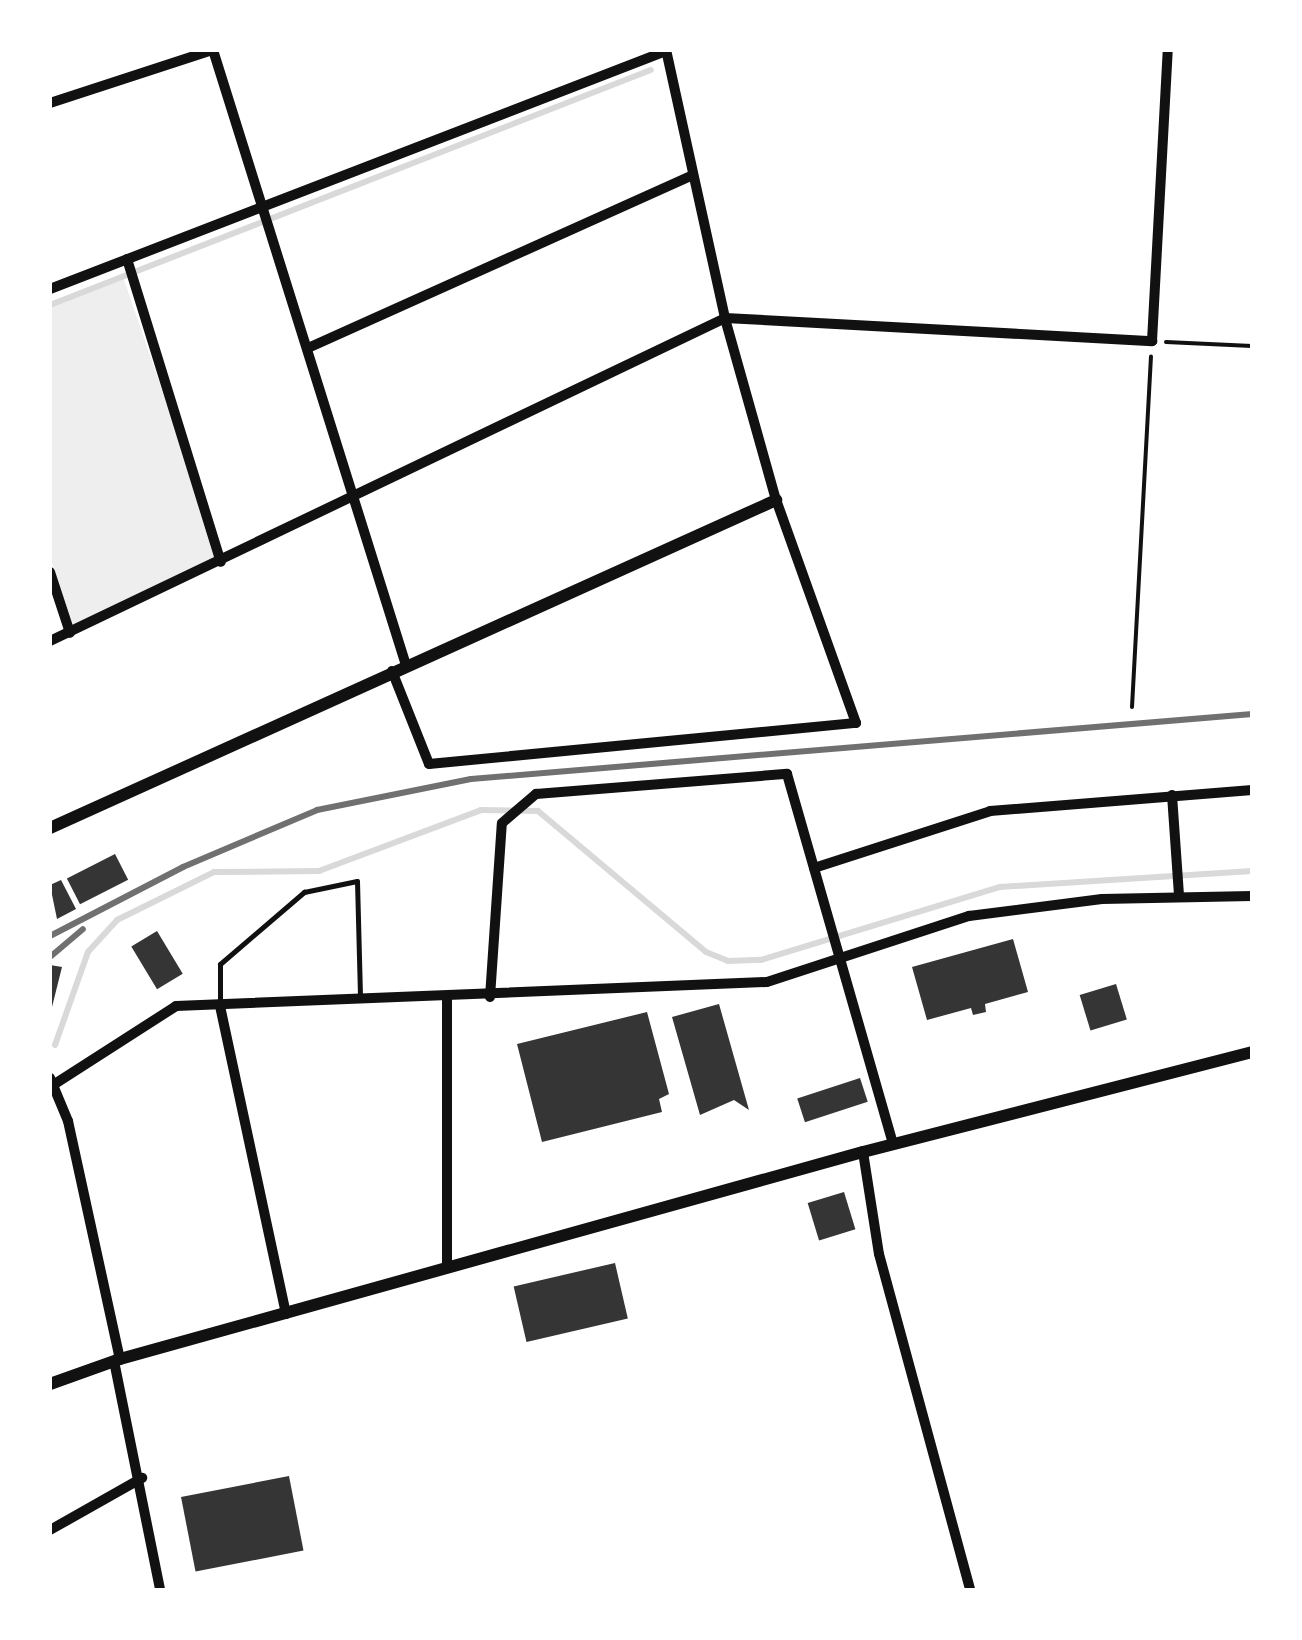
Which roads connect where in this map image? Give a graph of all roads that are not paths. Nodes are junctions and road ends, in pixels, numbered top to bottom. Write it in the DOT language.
graph roads {
  1 [pos="212,50"];
  2 [pos="1168,50"];
  3 [pos="666,51"];
  4 [pos="50,103"];
  5 [pos="690,176"];
  6 [pos="264,206"];
  7 [pos="127,259"];
  8 [pos="50,288"];
  9 [pos="724,318"];
  10 [pos="308,348"];
  11 [pos="354,499"];
  12 [pos="776,500"];
  13 [pos="221,562"];
  14 [pos="50,572"];
  15 [pos="70,632"];
  16 [pos="50,641"];
  17 [pos="406,665"];
  18 [pos="392,671"];
  19 [pos="1252,790"];
  20 [pos="1172,795"];
  21 [pos="50,828"];
  22 [pos="814,868"];
  23 [pos="1179,895"];
  24 [pos="1252,896"];
  25 [pos="840,958"];
  26 [pos="490,997"];
  27 [pos="447,998"];
  28 [pos="360,1001"];
  29 [pos="220,1006"];
  30 [pos="1252,1052"];
  31 [pos="51,1084"];
  32 [pos="894,1144"];
  33 [pos="863,1152"];
  34 [pos="447,1267"];
  35 [pos="286,1314"];
  36 [pos="117,1360"];
  37 [pos="50,1384"];
  38 [pos="142,1478"];
  39 [pos="50,1530"];
  40 [pos="160,1590"];
  41 [pos="970,1590"];
  1 -- 4 [label="street"];
  1 -- 6 [label="street"];
  2 -- 9 [label="street"];
  3 -- 5 [label="street"];
  3 -- 6 [label="street"];
  5 -- 9 [label="street"];
  5 -- 10 [label="street"];
  6 -- 7 [label="street"];
  6 -- 10 [label="street"];
  7 -- 8 [label="street"];
  7 -- 13 [label="street"];
  9 -- 11 [label="street"];
  9 -- 12 [label="street"];
  10 -- 11 [label="street"];
  11 -- 13 [label="street"];
  11 -- 17 [label="street"];
  12 -- 17 [label="street"];
  12 -- 18 [label="street"];
  13 -- 15 [label="street"];
  14 -- 15 [label="street"];
  15 -- 16 [label="street"];
  17 -- 18 [label="street"];
  18 -- 21 [label="street"];
  19 -- 20 [label="street"];
  20 -- 22 [label="street"];
  20 -- 23 [label="street"];
  22 -- 25 [label="street"];
  22 -- 26 [label="street"];
  23 -- 24 [label="street"];
  23 -- 25 [label="street"];
  25 -- 26 [label="street"];
  25 -- 32 [label="street"];
  26 -- 27 [label="street"];
  27 -- 28 [label="street"];
  27 -- 34 [label="street"];
  28 -- 29 [label="street"];
  28 -- 29 [label="lane"];
  29 -- 31 [label="street"];
  29 -- 35 [label="street"];
  30 -- 32 [label="street"];
  31 -- 36 [label="street"];
  32 -- 33 [label="street"];
  33 -- 34 [label="street"];
  33 -- 41 [label="street"];
  34 -- 35 [label="street"];
  35 -- 36 [label="street"];
  36 -- 37 [label="street"];
  36 -- 38 [label="street"];
  38 -- 39 [label="street"];
  38 -- 40 [label="street"];
}
